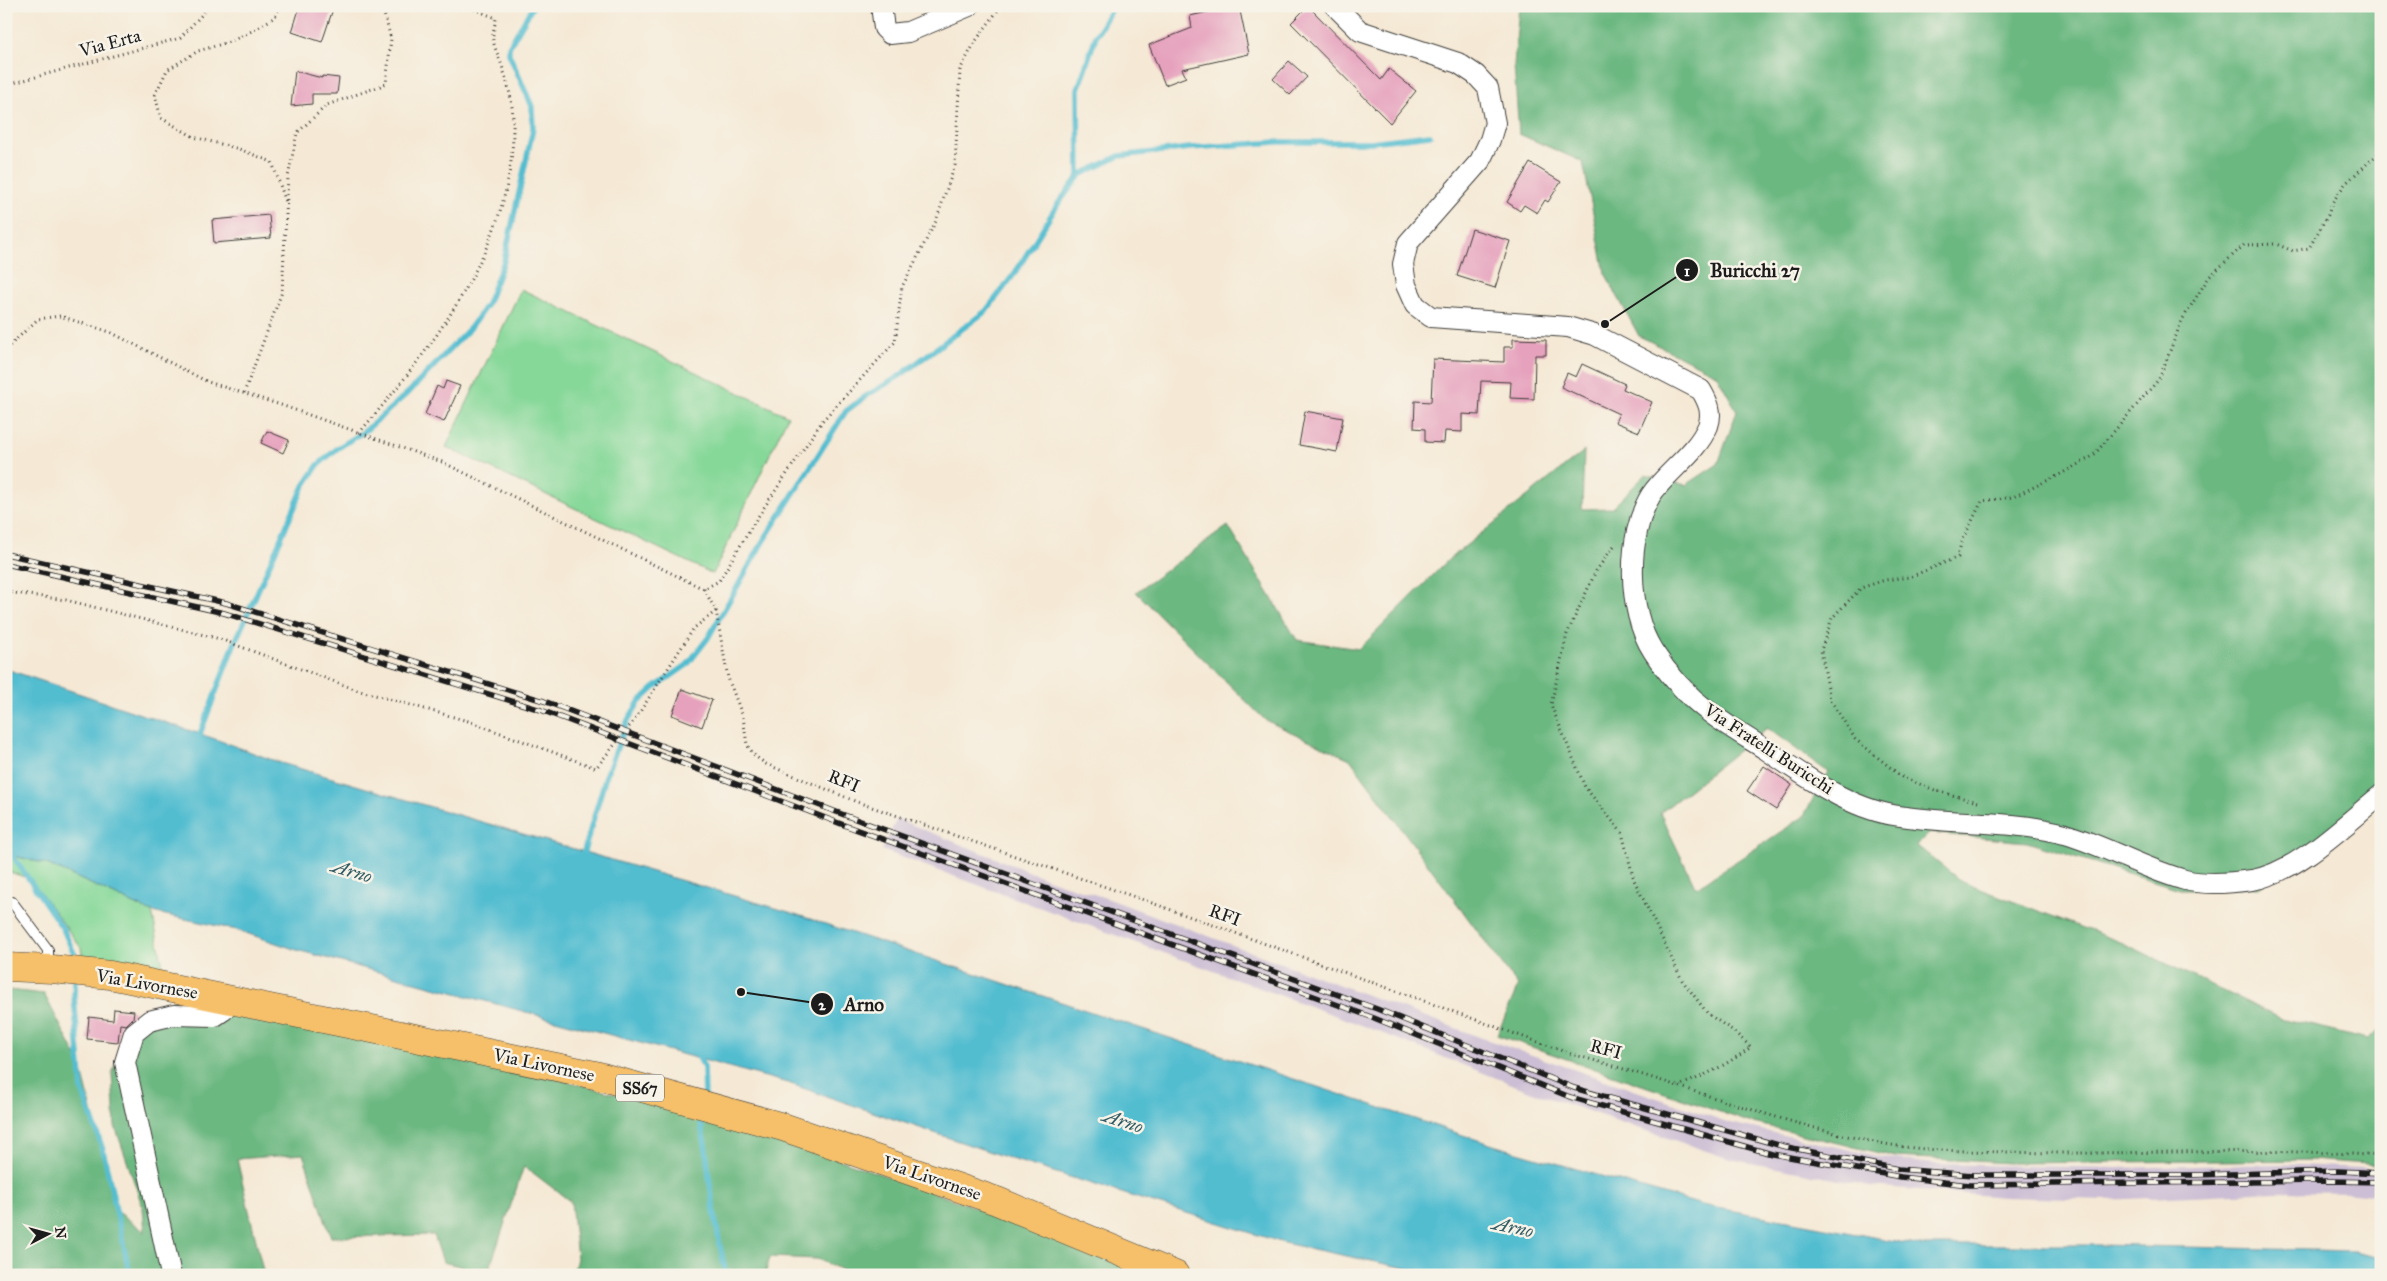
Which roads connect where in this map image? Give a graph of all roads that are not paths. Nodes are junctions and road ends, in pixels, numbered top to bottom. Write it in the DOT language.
graph roads {
  1 [pos="881,6"];
  2 [pos="969,6"];
  3 [pos="1335,6"];
  4 [pos="2381,794"];
  5 [pos="12,902"];
  6 [pos="6,967"];
  7 [pos="67,970"];
  8 [pos="230,999"];
  9 [pos="171,1275"];
  10 [pos="1176,1275"];
  1 -- 2 [label="street"];
  3 -- 4 [label="street, Via Fratelli Buricchi"];
  5 -- 7 [label="lane"];
  6 -- 7 [label="main road, Via Livornese / SS67"];
  7 -- 8 [label="main road, Via Livornese / SS67"];
  8 -- 9 [label="street"];
  8 -- 10 [label="main road, Via Livornese / SS67"];
}
